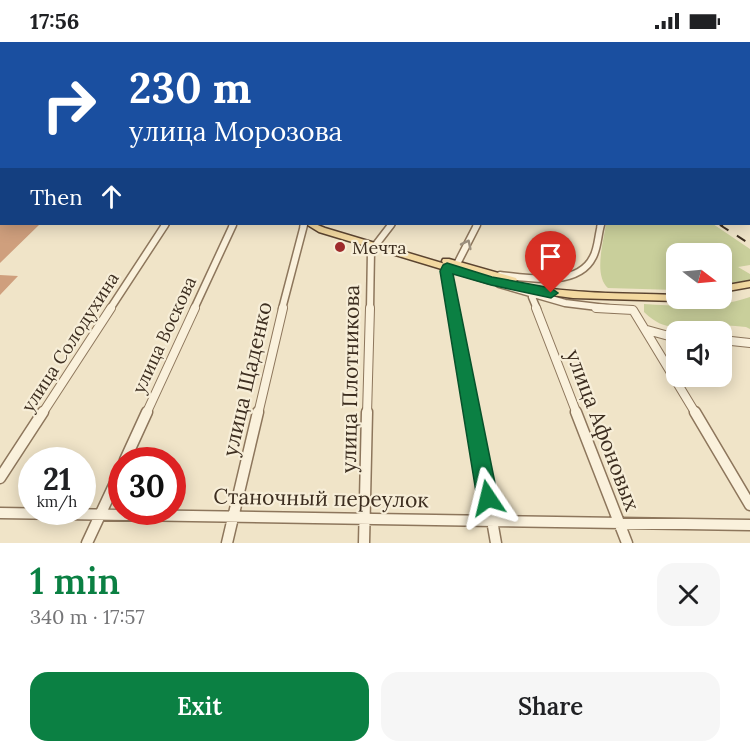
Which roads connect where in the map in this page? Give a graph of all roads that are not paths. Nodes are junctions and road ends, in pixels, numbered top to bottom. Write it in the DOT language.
graph roads {
  1 [pos="165,225"];
  2 [pos="233,225"];
  3 [pos="304,225"];
  4 [pos="312,225"];
  5 [pos="321,225"];
  6 [pos="391,225"];
  7 [pos="476,225"];
  8 [pos="601,225"];
  9 [pos="377,243"];
  10 [pos="457,264"];
  11 [pos="447,268"];
  12 [pos="492,278"];
  13 [pos="750,284"];
  14 [pos="732,287"];
  15 [pos="750,289"];
  16 [pos="732,292"];
  17 [pos="666,293"];
  18 [pos="532,297"];
  19 [pos="666,298"];
  20 [pos="647,330"];
  21 [pos="666,335"];
  22 [pos="732,341"];
  23 [pos="750,342"];
  24 [pos="131,447"];
  25 [pos="0,478"];
  26 [pos="108,497"];
  27 [pos="750,506"];
  28 [pos="0,513"];
  29 [pos="100,514"];
  30 [pos="234,517"];
  31 [pos="365,519"];
  32 [pos="492,520"];
  33 [pos="619,523"];
  34 [pos="750,525"];
  35 [pos="87,543"];
  36 [pos="227,543"];
  37 [pos="364,543"];
  38 [pos="496,543"];
  39 [pos="627,543"];
  1 -- 25 [label="street, улица Солодухина"];
  2 -- 24 [label="street, улица Воскова"];
  3 -- 30 [label="street, улица Щаденко"];
  4 -- 9 [label="main road"];
  5 -- 9 [label="main road"];
  6 -- 9 [label="street"];
  10 -- 7 [label="street, one-way"];
  8 -- 12 [label="street"];
  9 -- 10 [label="main road"];
  9 -- 11 [label="main road"];
  9 -- 31 [label="street, улица Плотникова"];
  10 -- 12 [label="main road"];
  11 -- 12 [label="main road"];
  11 -- 32 [label="street"];
  12 -- 17 [label="main road"];
  12 -- 18 [label="street"];
  12 -- 19 [label="main road"];
  13 -- 14 [label="main road"];
  15 -- 16 [label="main road"];
  18 -- 20 [label="street"];
  18 -- 33 [label="street, улица Афоновых"];
  20 -- 21 [label="street"];
  20 -- 27 [label="street"];
  22 -- 23 [label="street"];
  26 -- 29 [label="street"];
  28 -- 29 [label="street, Станочный переулок"];
  29 -- 30 [label="street, Станочный переулок"];
  29 -- 35 [label="street"];
  30 -- 31 [label="street, Станочный переулок"];
  30 -- 36 [label="street, улица Щаденко"];
  31 -- 32 [label="street, Станочный переулок"];
  31 -- 37 [label="street, улица Плотникова"];
  32 -- 33 [label="street, Станочный переулок"];
  32 -- 38 [label="street"];
  33 -- 34 [label="street, Станочный переулок"];
  33 -- 39 [label="street, улица Афоновых"];
}
